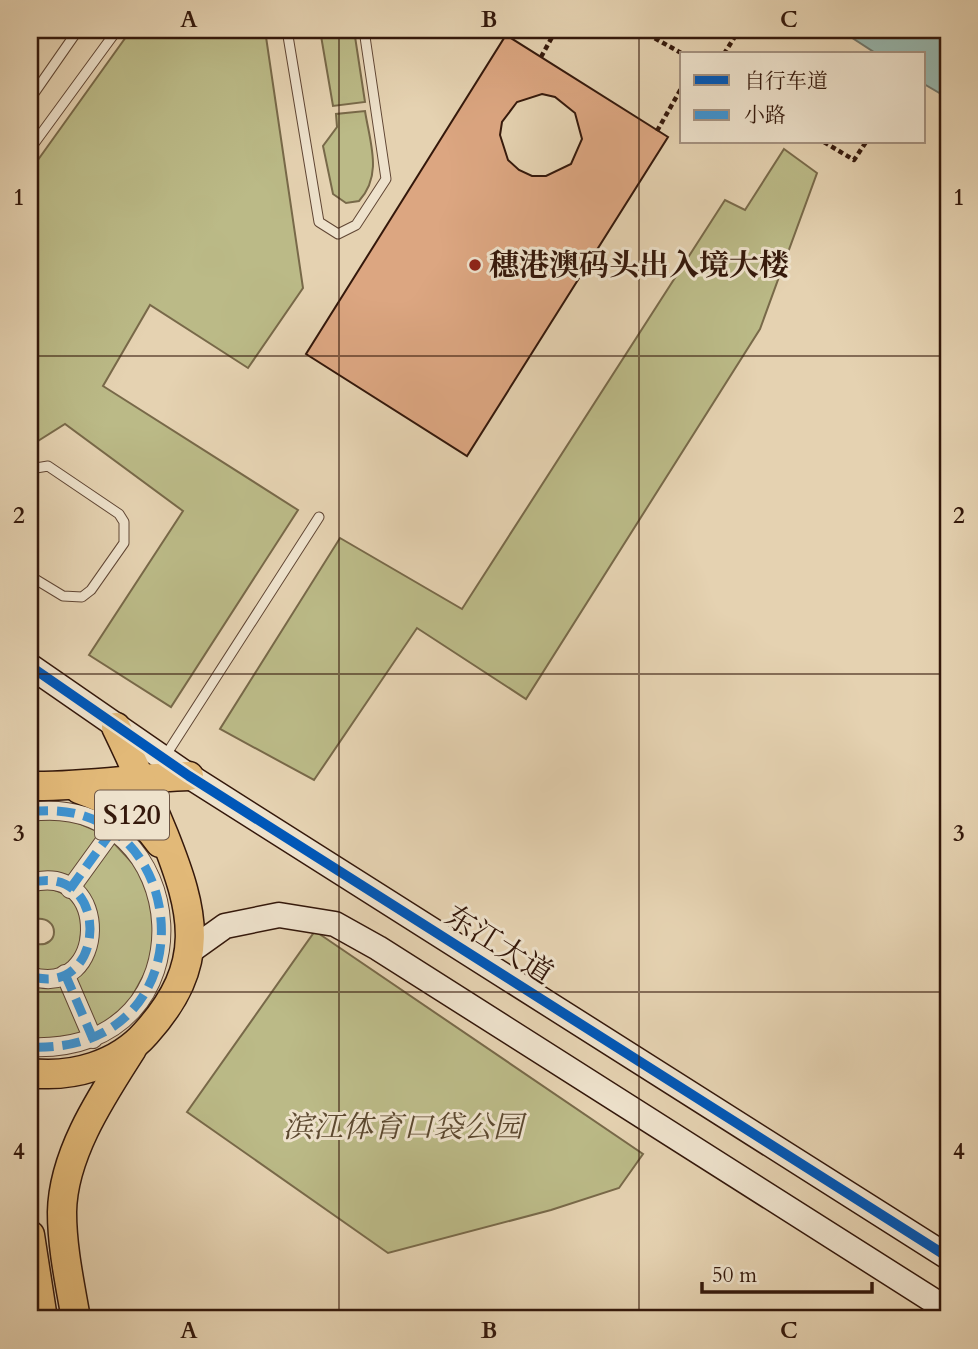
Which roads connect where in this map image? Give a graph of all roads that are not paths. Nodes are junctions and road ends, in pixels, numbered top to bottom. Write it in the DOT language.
graph roads {
  1 [pos="78,30"];
  2 [pos="117,30"];
  3 [pos="288,30"];
  4 [pos="364,30"];
  5 [pos="30,99"];
  6 [pos="30,149"];
  7 [pos="30,470"];
  8 [pos="319,517"];
  9 [pos="30,576"];
  10 [pos="30,666"];
  11 [pos="116,727"];
  12 [pos="163,759"];
  13 [pos="189,776"];
  14 [pos="141,778"];
  15 [pos="30,786"];
  16 [pos="72,787"];
  17 [pos="30,812"];
  18 [pos="112,831"];
  19 [pos="176,866"];
  20 [pos="30,883"];
  21 [pos="70,889"];
  22 [pos="190,951"];
  23 [pos="65,974"];
  24 [pos="30,976"];
  25 [pos="93,1039"];
  26 [pos="134,1046"];
  27 [pos="30,1047"];
  28 [pos="30,1073"];
  29 [pos="30,1235"];
  30 [pos="948,1258"];
  31 [pos="948,1310"];
  32 [pos="44,1319"];
  33 [pos="76,1319"];
  1 -- 5 [label="lane"];
  2 -- 6 [label="lane"];
  3 -- 4 [label="lane"];
  7 -- 9 [label="lane"];
  8 -- 12 [label="lane"];
  10 -- 11 [label="street, 东江大道"];
  11 -- 12 [label="street, 东江大道"];
  11 -- 14 [label="main road"];
  12 -- 13 [label="street, 东江大道"];
  13 -- 14 [label="main road"];
  13 -- 30 [label="street, 东江大道"];
  14 -- 16 [label="main road"];
  14 -- 19 [label="main road"];
  15 -- 16 [label="main road, S120"];
  16 -- 19 [label="main road, S120"];
  17 -- 18 [label="street"];
  18 -- 21 [label="street"];
  18 -- 25 [label="street"];
  19 -- 22 [label="main road, S120"];
  20 -- 21 [label="street"];
  21 -- 23 [label="street"];
  22 -- 26 [label="main road, S120"];
  22 -- 31 [label="street"];
  23 -- 24 [label="street"];
  23 -- 25 [label="street"];
  25 -- 27 [label="street"];
  26 -- 28 [label="main road, S120"];
  26 -- 33 [label="main road, S120"];
  29 -- 32 [label="main road"];
}
